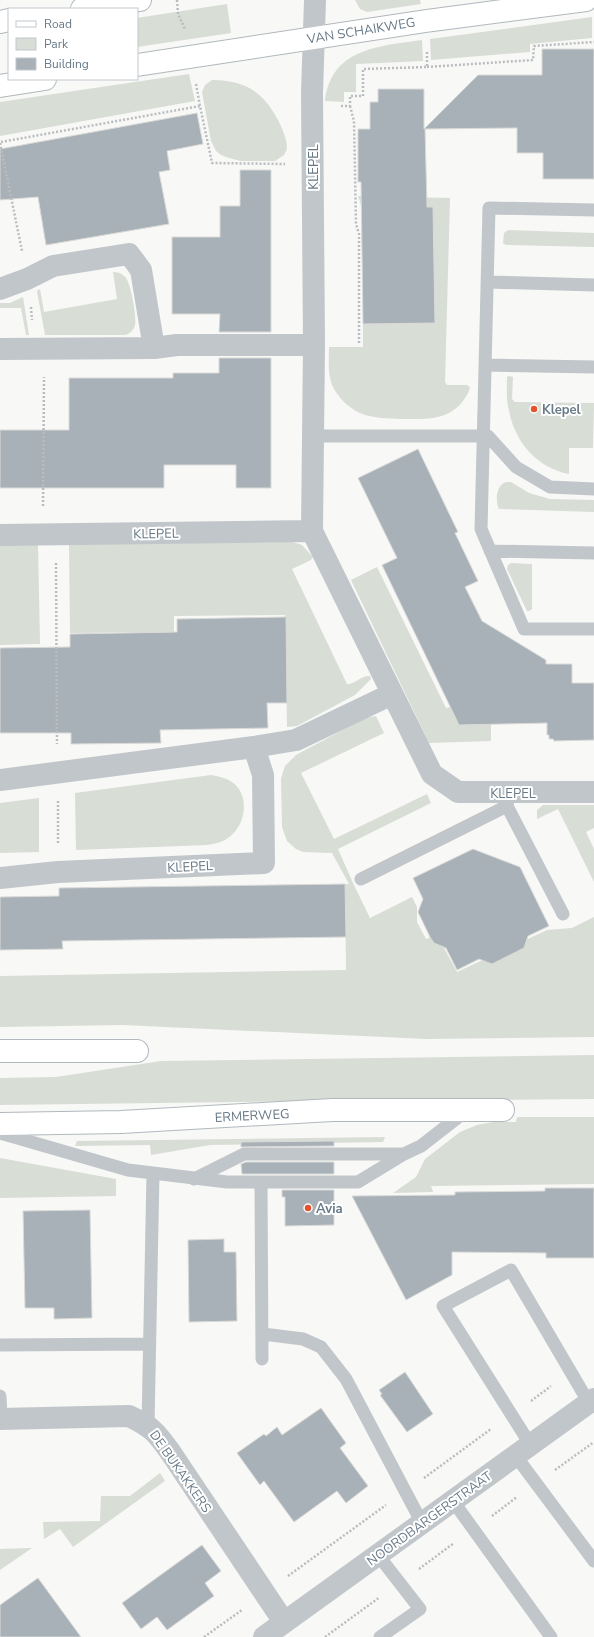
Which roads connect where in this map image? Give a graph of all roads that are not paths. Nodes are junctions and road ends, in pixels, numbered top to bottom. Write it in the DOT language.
graph roads {
  1 [pos="140,0"];
  2 [pos="315,0"];
  3 [pos="586,0"];
  4 [pos="88,8"];
  5 [pos="314,37"];
  6 [pos="138,65"];
  7 [pos="39,80"];
  8 [pos="0,86"];
  9 [pos="594,210"];
  10 [pos="488,282"];
  11 [pos="594,285"];
  12 [pos="0,289"];
  13 [pos="314,345"];
  14 [pos="0,348"];
  15 [pos="154,348"];
  16 [pos="485,365"];
  17 [pos="594,367"];
  18 [pos="313,436"];
  19 [pos="483,436"];
  20 [pos="594,489"];
  21 [pos="312,531"];
  22 [pos="0,536"];
  23 [pos="490,552"];
  24 [pos="594,553"];
  25 [pos="594,628"];
  26 [pos="392,694"];
  27 [pos="254,747"];
  28 [pos="0,780"];
  29 [pos="594,792"];
  30 [pos="508,800"];
  31 [pos="0,878"];
  32 [pos="361,879"];
  33 [pos="563,914"];
  34 [pos="0,1051"];
  35 [pos="137,1051"];
  36 [pos="467,1110"];
  37 [pos="504,1110"];
  38 [pos="0,1124"];
  39 [pos="0,1133"];
  40 [pos="404,1154"];
  41 [pos="153,1173"];
  42 [pos="194,1178"];
  43 [pos="261,1182"];
  44 [pos="263,1334"];
  45 [pos="149,1344"];
  46 [pos="0,1345"];
  47 [pos="262,1359"];
  48 [pos="0,1396"];
  49 [pos="592,1401"];
  50 [pos="0,1419"];
  51 [pos="148,1425"];
  52 [pos="523,1450"];
  53 [pos="453,1501"];
  54 [pos="422,1523"];
  55 [pos="378,1555"];
  56 [pos="594,1561"];
  57 [pos="284,1622"];
  58 [pos="264,1637"];
  59 [pos="380,1637"];
  60 [pos="551,1637"];
  1 -- 4 [label="main road"];
  2 -- 5 [label="street, KLEPEL"];
  3 -- 5 [label="main road, VAN SCHAIKWEG"];
  5 -- 6 [label="main road, VAN SCHAIKWEG"];
  5 -- 13 [label="street, KLEPEL"];
  7 -- 8 [label="main road"];
  9 -- 10 [label="lane"];
  10 -- 11 [label="lane"];
  10 -- 16 [label="lane"];
  12 -- 15 [label="street"];
  13 -- 15 [label="street"];
  13 -- 18 [label="street, KLEPEL"];
  14 -- 15 [label="street"];
  16 -- 17 [label="lane"];
  16 -- 19 [label="lane"];
  18 -- 19 [label="lane"];
  18 -- 21 [label="street, KLEPEL"];
  19 -- 20 [label="lane"];
  19 -- 23 [label="lane"];
  21 -- 22 [label="street, KLEPEL"];
  21 -- 26 [label="street, KLEPEL"];
  23 -- 24 [label="lane"];
  23 -- 25 [label="lane"];
  26 -- 27 [label="street"];
  26 -- 30 [label="street, KLEPEL"];
  27 -- 28 [label="street"];
  27 -- 31 [label="street, KLEPEL"];
  29 -- 30 [label="street, KLEPEL"];
  30 -- 32 [label="lane"];
  30 -- 33 [label="lane"];
  34 -- 35 [label="main road"];
  36 -- 37 [label="main road, ERMERWEG"];
  36 -- 38 [label="main road, ERMERWEG"];
  36 -- 40 [label="lane"];
  39 -- 41 [label="lane"];
  40 -- 42 [label="lane"];
  40 -- 43 [label="lane"];
  41 -- 42 [label="lane"];
  41 -- 45 [label="lane"];
  42 -- 43 [label="lane"];
  43 -- 44 [label="lane"];
  44 -- 47 [label="lane"];
  44 -- 54 [label="lane"];
  45 -- 46 [label="lane"];
  45 -- 51 [label="lane"];
  48 -- 50 [label="lane"];
  49 -- 52 [label="street, NOORDBARGERSTRAAT"];
  49 -- 52 [label="lane"];
  50 -- 51 [label="street, DE BUKAKKERS"];
  51 -- 57 [label="street, DE BUKAKKERS"];
  52 -- 53 [label="street, NOORDBARGERSTRAAT"];
  52 -- 56 [label="lane"];
  53 -- 54 [label="street, NOORDBARGERSTRAAT"];
  53 -- 60 [label="lane"];
  54 -- 55 [label="street, NOORDBARGERSTRAAT"];
  55 -- 57 [label="street, NOORDBARGERSTRAAT"];
  55 -- 59 [label="lane"];
  57 -- 58 [label="street, NOORDBARGERSTRAAT"];
}
